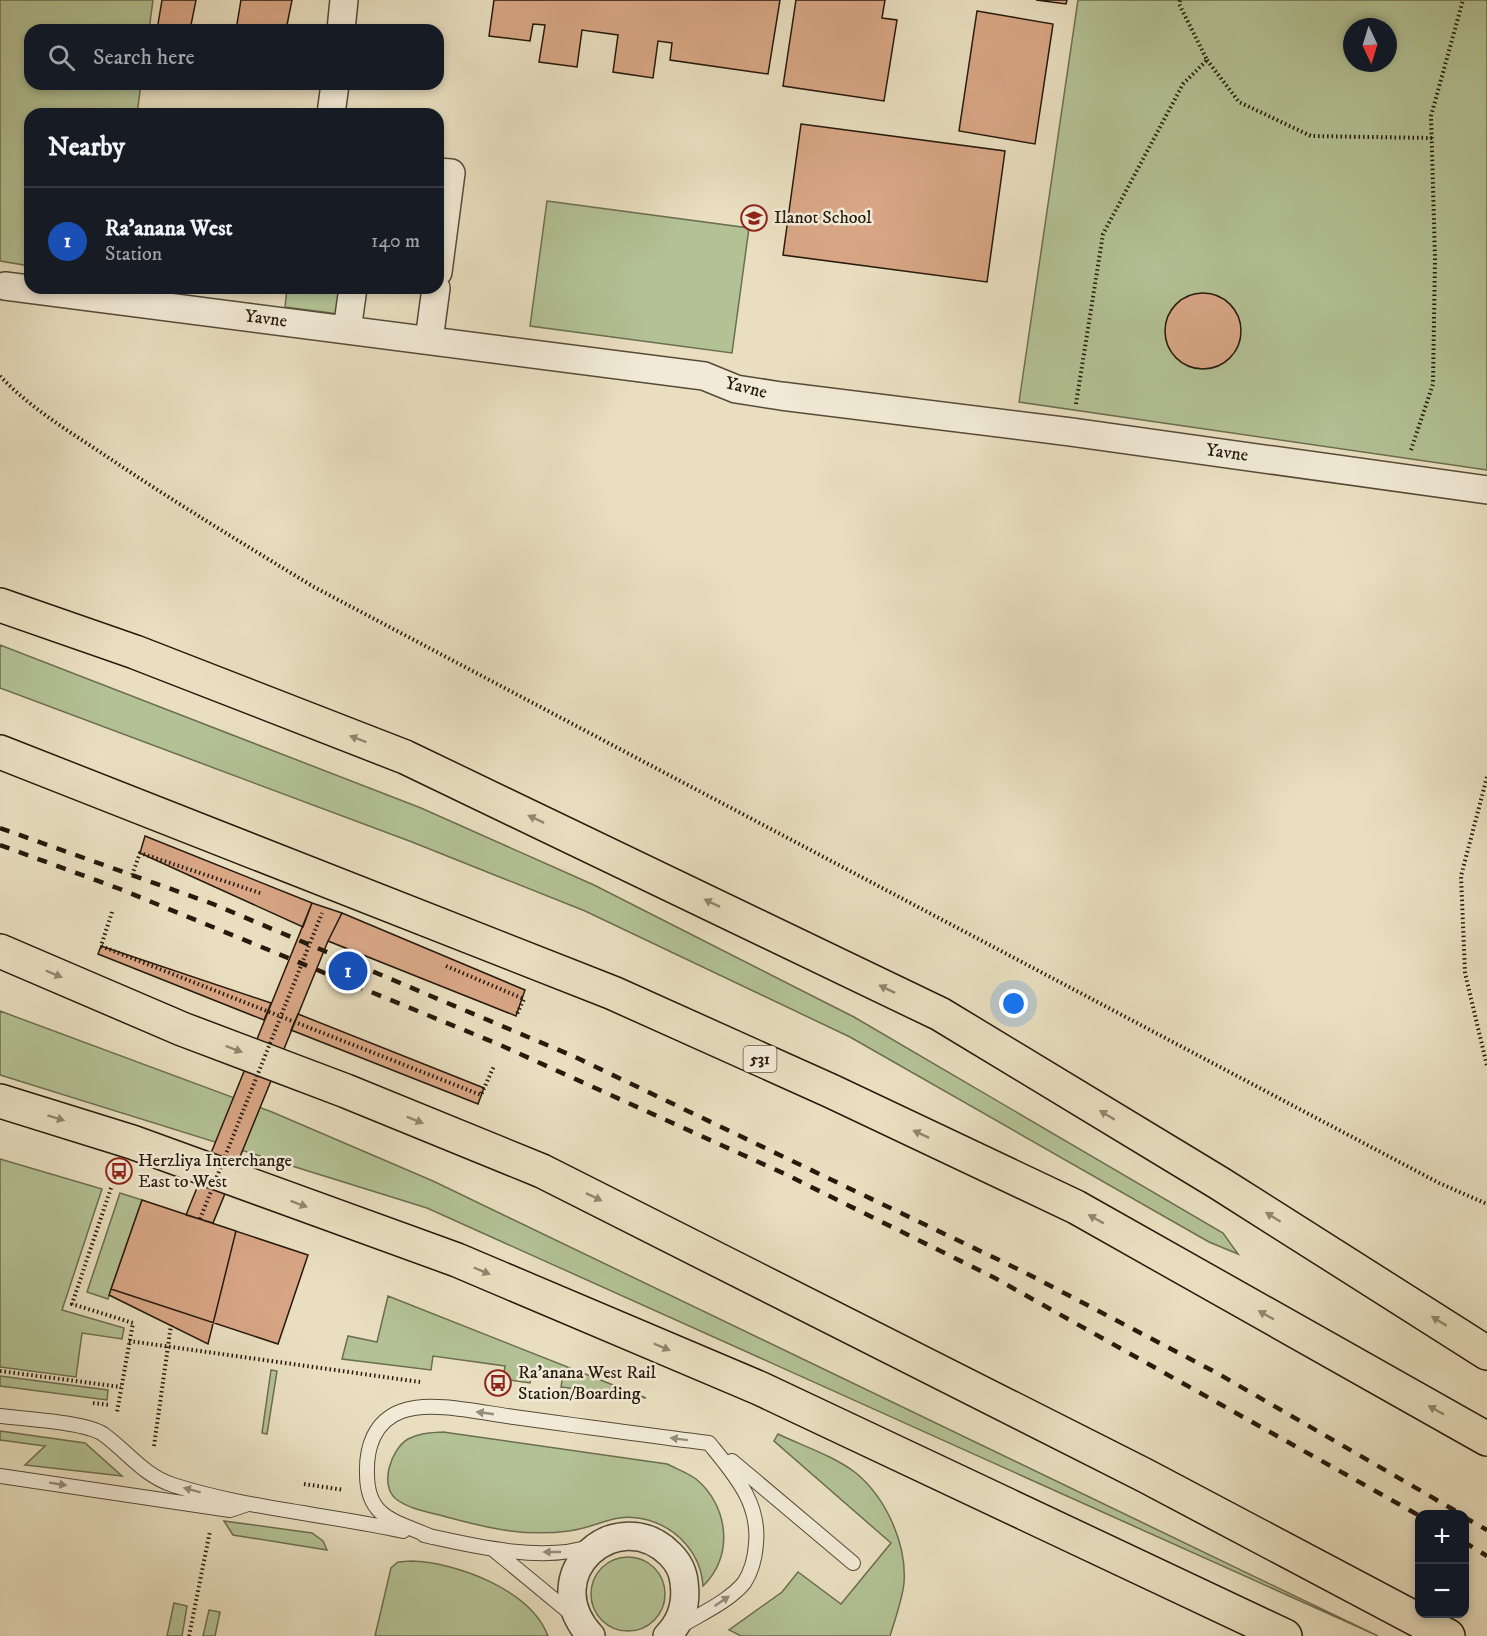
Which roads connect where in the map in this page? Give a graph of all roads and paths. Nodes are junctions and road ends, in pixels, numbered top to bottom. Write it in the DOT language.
graph roads {
  1 [pos="344,0"];
  2 [pos="1179,0"];
  3 [pos="1463,0"];
  4 [pos="342,24"];
  5 [pos="1208,60"];
  6 [pos="334,90"];
  7 [pos="332,108"];
  8 [pos="1432,138"];
  9 [pos="444,172"];
  10 [pos="444,226"];
  11 [pos="5,286"];
  12 [pos="24,288"];
  13 [pos="67,294"];
  14 [pos="352,294"];
  15 [pos="435,294"];
  16 [pos="348,330"];
  17 [pos="429,340"];
  18 [pos="0,376"];
  19 [pos="1071,432"];
  20 [pos="1403,477"];
  21 [pos="1487,490"];
  22 [pos="0,596"];
  23 [pos="0,604"];
  24 [pos="44,619"];
  25 [pos="0,752"];
  26 [pos="1487,777"];
  27 [pos="132,876"];
  28 [pos="265,894"];
  29 [pos="310,909"];
  30 [pos="112,912"];
  31 [pos="0,951"];
  32 [pos="524,999"];
  33 [pos="281,1016"];
  34 [pos="516,1016"];
  35 [pos="494,1066"];
  36 [pos="1487,1066"];
  37 [pos="0,1101"];
  38 [pos="111,1188"];
  39 [pos="1487,1204"];
  40 [pos="200,1220"];
  41 [pos="171,1325"];
  42 [pos="129,1341"];
  43 [pos="167,1346"];
  44 [pos="1487,1353"];
  45 [pos="0,1371"];
  46 [pos="422,1382"];
  47 [pos="122,1387"];
  48 [pos="117,1412"];
  49 [pos="0,1416"];
  50 [pos="1487,1439"];
  51 [pos="709,1443"];
  52 [pos="154,1446"];
  53 [pos="0,1476"];
  54 [pos="304,1484"];
  55 [pos="344,1490"];
  56 [pos="248,1504"];
  57 [pos="210,1528"];
  58 [pos="432,1537"];
  59 [pos="608,1540"];
  60 [pos="494,1550"];
  61 [pos="853,1563"];
  62 [pos="583,1629"];
  63 [pos="669,1634"];
  64 [pos="189,1636"];
  65 [pos="1285,1636"];
  66 [pos="1448,1636"];
  1 -- 4 [label="street"];
  2 -- 5 [label="path"];
  3 -- 8 [label="path"];
  5 -- 8 [label="path"];
  5 -- 19 [label="path"];
  6 -- 7 [label="street"];
  8 -- 20 [label="path"];
  9 -- 10 [label="street"];
  11 -- 12 [label="street, Yavne"];
  13 -- 16 [label="street, Yavne"];
  14 -- 16 [label="street"];
  15 -- 17 [label="street"];
  16 -- 17 [label="street, Yavne"];
  17 -- 19 [label="street, Yavne"];
  18 -- 39 [label="path"];
  19 -- 20 [label="street, Yavne"];
  20 -- 21 [label="street, Yavne"];
  22 -- 24 [label="highway"];
  23 -- 24 [label="highway"];
  44 -- 24 [label="highway, one-way"];
  50 -- 25 [label="highway, 531, one-way"];
  26 -- 36 [label="path"];
  27 -- 28 [label="path"];
  29 -- 33 [label="path, bridge"];
  30 -- 33 [label="path"];
  31 -- 66 [label="highway, one-way"];
  32 -- 34 [label="path"];
  33 -- 35 [label="path"];
  33 -- 40 [label="path, bridge"];
  37 -- 65 [label="highway, one-way"];
  38 -- 42 [label="path"];
  41 -- 43 [label="path"];
  42 -- 43 [label="path"];
  42 -- 47 [label="path"];
  43 -- 46 [label="path"];
  43 -- 52 [label="path"];
  45 -- 47 [label="path"];
  47 -- 48 [label="path"];
  56 -- 49 [label="lane, one-way"];
  51 -- 58 [label="lane, one-way"];
  51 -- 61 [label="lane"];
  63 -- 51 [label="lane, one-way"];
  53 -- 56 [label="lane, one-way"];
  54 -- 55 [label="path"];
  56 -- 58 [label="lane"];
  57 -- 64 [label="path"];
  58 -- 60 [label="lane"];
  59 -- 60 [label="lane, one-way"];
  59 -- 62 [label="street"];
  59 -- 63 [label="street"];
  60 -- 62 [label="lane"];
}
